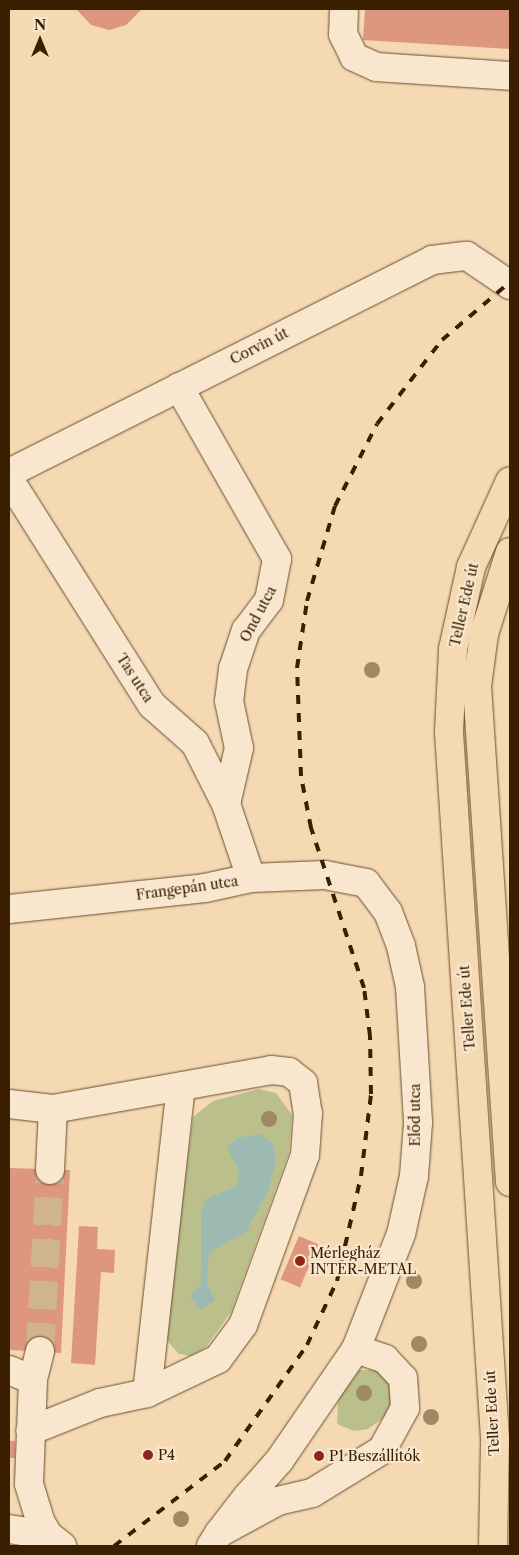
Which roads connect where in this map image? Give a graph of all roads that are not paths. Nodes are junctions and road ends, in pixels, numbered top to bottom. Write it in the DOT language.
graph roads {
  1 [pos="344,9"];
  2 [pos="510,76"];
  3 [pos="509,285"];
  4 [pos="179,387"];
  5 [pos="9,473"];
  6 [pos="9,479"];
  7 [pos="510,481"];
  8 [pos="510,552"];
  9 [pos="226,804"];
  10 [pos="251,878"];
  11 [pos="366,883"];
  12 [pos="9,909"];
  13 [pos="181,1086"];
  14 [pos="9,1104"];
  15 [pos="53,1109"];
  16 [pos="50,1170"];
  17 [pos="510,1182"];
  18 [pos="356,1349"];
  19 [pos="40,1351"];
  20 [pos="21,1375"];
  21 [pos="147,1393"];
  22 [pos="42,1426"];
  23 [pos="9,1529"];
  24 [pos="50,1534"];
  25 [pos="215,1539"];
  26 [pos="493,1546"];
  1 -- 2 [label="street"];
  3 -- 4 [label="street, Corvin út"];
  4 -- 5 [label="street, Corvin út"];
  4 -- 9 [label="street, Ond utca"];
  6 -- 9 [label="street, Tas utca"];
  7 -- 26 [label="main road, Teller Ede út"];
  8 -- 17 [label="main road, Teller Ede út"];
  9 -- 10 [label="street, Tas utca"];
  10 -- 11 [label="street, Frangepán utca"];
  10 -- 12 [label="street, Frangepán utca"];
  11 -- 18 [label="street, Előd utca"];
  13 -- 15 [label="street"];
  13 -- 21 [label="street"];
  13 -- 21 [label="street"];
  14 -- 15 [label="street"];
  15 -- 16 [label="street"];
  18 -- 25 [label="street, Előd utca"];
  18 -- 25 [label="street"];
  19 -- 20 [label="street"];
  20 -- 22 [label="street"];
  21 -- 22 [label="street"];
  22 -- 24 [label="street"];
  23 -- 24 [label="street"];
}
